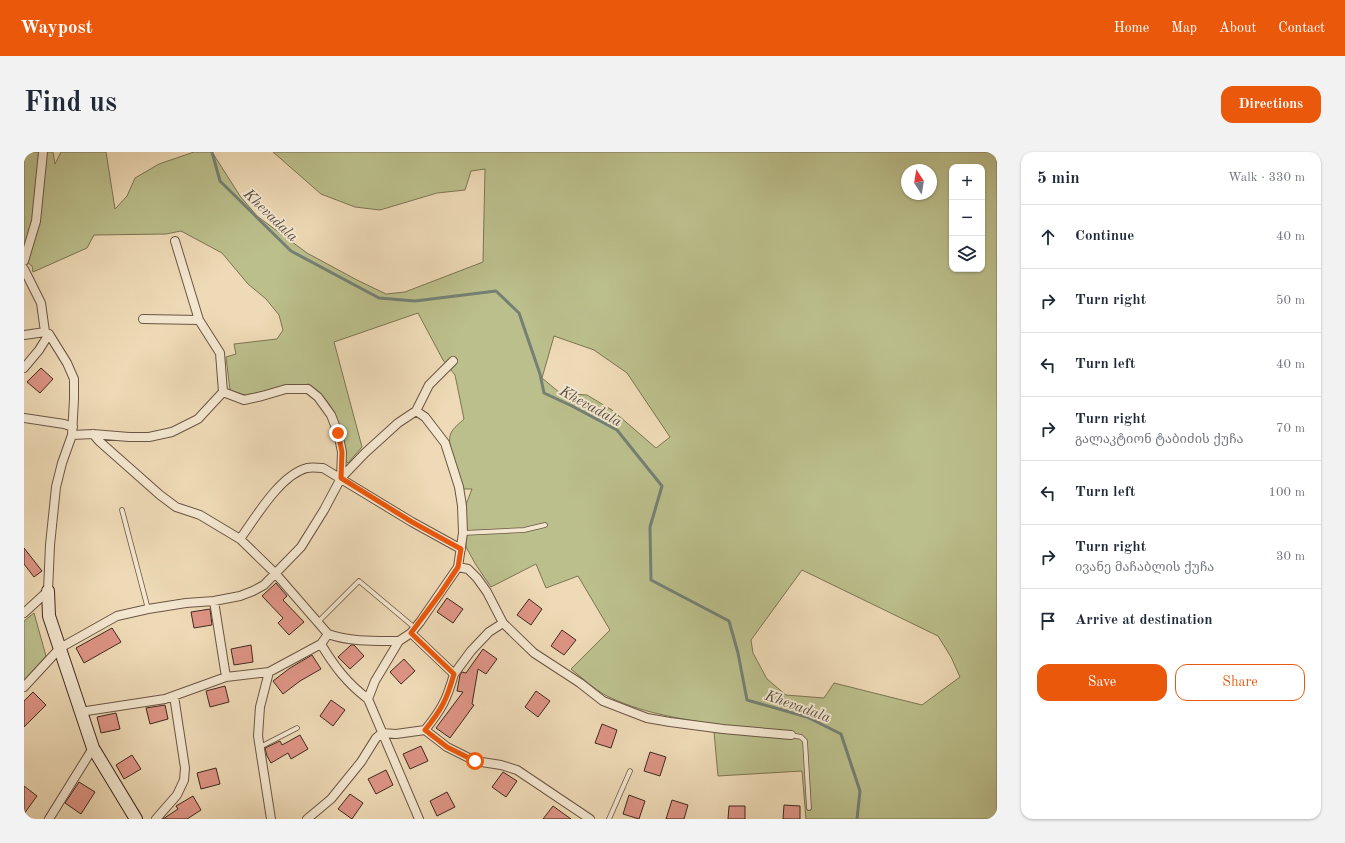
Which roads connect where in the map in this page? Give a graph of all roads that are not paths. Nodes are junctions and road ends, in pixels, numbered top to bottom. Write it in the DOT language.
graph roads {
  1 [pos="43,152"];
  2 [pos="175,241"];
  3 [pos="24,260"];
  4 [pos="24,269"];
  5 [pos="143,320"];
  6 [pos="199,320"];
  7 [pos="47,333"];
  8 [pos="24,334"];
  9 [pos="454,361"];
  10 [pos="24,368"];
  11 [pos="223,392"];
  12 [pos="416,411"];
  13 [pos="24,418"];
  14 [pos="73,431"];
  15 [pos="93,434"];
  16 [pos="341,478"];
  17 [pos="122,510"];
  18 [pos="545,525"];
  19 [pos="463,533"];
  20 [pos="240,539"];
  21 [pos="461,549"];
  22 [pos="458,567"];
  23 [pos="275,573"];
  24 [pos="48,592"];
  25 [pos="214,601"];
  26 [pos="148,609"];
  27 [pos="24,613"];
  28 [pos="318,622"];
  29 [pos="503,623"];
  30 [pos="413,631"];
  31 [pos="328,634"];
  32 [pos="399,641"];
  33 [pos="321,644"];
  34 [pos="60,648"];
  35 [pos="269,672"];
  36 [pos="454,674"];
  37 [pos="226,677"];
  38 [pos="24,686"];
  39 [pos="174,696"];
  40 [pos="368,699"];
  41 [pos="80,712"];
  42 [pos="297,728"];
  43 [pos="425,730"];
  44 [pos="382,733"];
  45 [pos="791,735"];
  46 [pos="259,747"];
  47 [pos="93,748"];
  48 [pos="630,771"];
  49 [pos="809,808"];
  50 [pos="49,819"];
  51 [pos="136,819"];
  52 [pos="156,819"];
  53 [pos="271,819"];
  54 [pos="307,819"];
  55 [pos="419,819"];
  56 [pos="590,819"];
  57 [pos="610,819"];
  1 -- 3 [label="street"];
  2 -- 6 [label="street"];
  4 -- 7 [label="street"];
  5 -- 6 [label="street"];
  6 -- 11 [label="street"];
  7 -- 8 [label="street"];
  7 -- 10 [label="street"];
  7 -- 14 [label="street"];
  9 -- 12 [label="street"];
  11 -- 15 [label="street"];
  11 -- 16 [label="street"];
  12 -- 16 [label="street"];
  12 -- 19 [label="street"];
  13 -- 14 [label="street"];
  14 -- 15 [label="street"];
  14 -- 24 [label="street"];
  15 -- 20 [label="street"];
  16 -- 20 [label="street"];
  16 -- 21 [label="street"];
  16 -- 23 [label="street"];
  17 -- 26 [label="lane"];
  18 -- 19 [label="lane"];
  19 -- 21 [label="street"];
  20 -- 23 [label="street"];
  21 -- 22 [label="street"];
  22 -- 29 [label="street"];
  22 -- 30 [label="street"];
  23 -- 25 [label="street"];
  23 -- 28 [label="street"];
  24 -- 27 [label="street"];
  24 -- 34 [label="street"];
  25 -- 26 [label="street"];
  25 -- 37 [label="street"];
  26 -- 34 [label="street"];
  28 -- 30 [label="lane"];
  28 -- 31 [label="street"];
  29 -- 36 [label="street"];
  29 -- 45 [label="street"];
  30 -- 32 [label="street"];
  30 -- 36 [label="street"];
  31 -- 32 [label="street"];
  31 -- 33 [label="street"];
  32 -- 40 [label="street"];
  33 -- 35 [label="street"];
  33 -- 40 [label="street"];
  34 -- 38 [label="street"];
  34 -- 41 [label="street"];
  35 -- 37 [label="street"];
  35 -- 46 [label="street"];
  36 -- 43 [label="street"];
  37 -- 39 [label="street"];
  39 -- 41 [label="street"];
  39 -- 52 [label="street"];
  40 -- 44 [label="street"];
  41 -- 47 [label="street"];
  42 -- 46 [label="lane"];
  43 -- 44 [label="street"];
  43 -- 56 [label="street"];
  44 -- 54 [label="street"];
  44 -- 55 [label="street"];
  45 -- 49 [label="lane"];
  46 -- 53 [label="street"];
  47 -- 50 [label="street"];
  47 -- 51 [label="street"];
  48 -- 57 [label="lane"];
}
